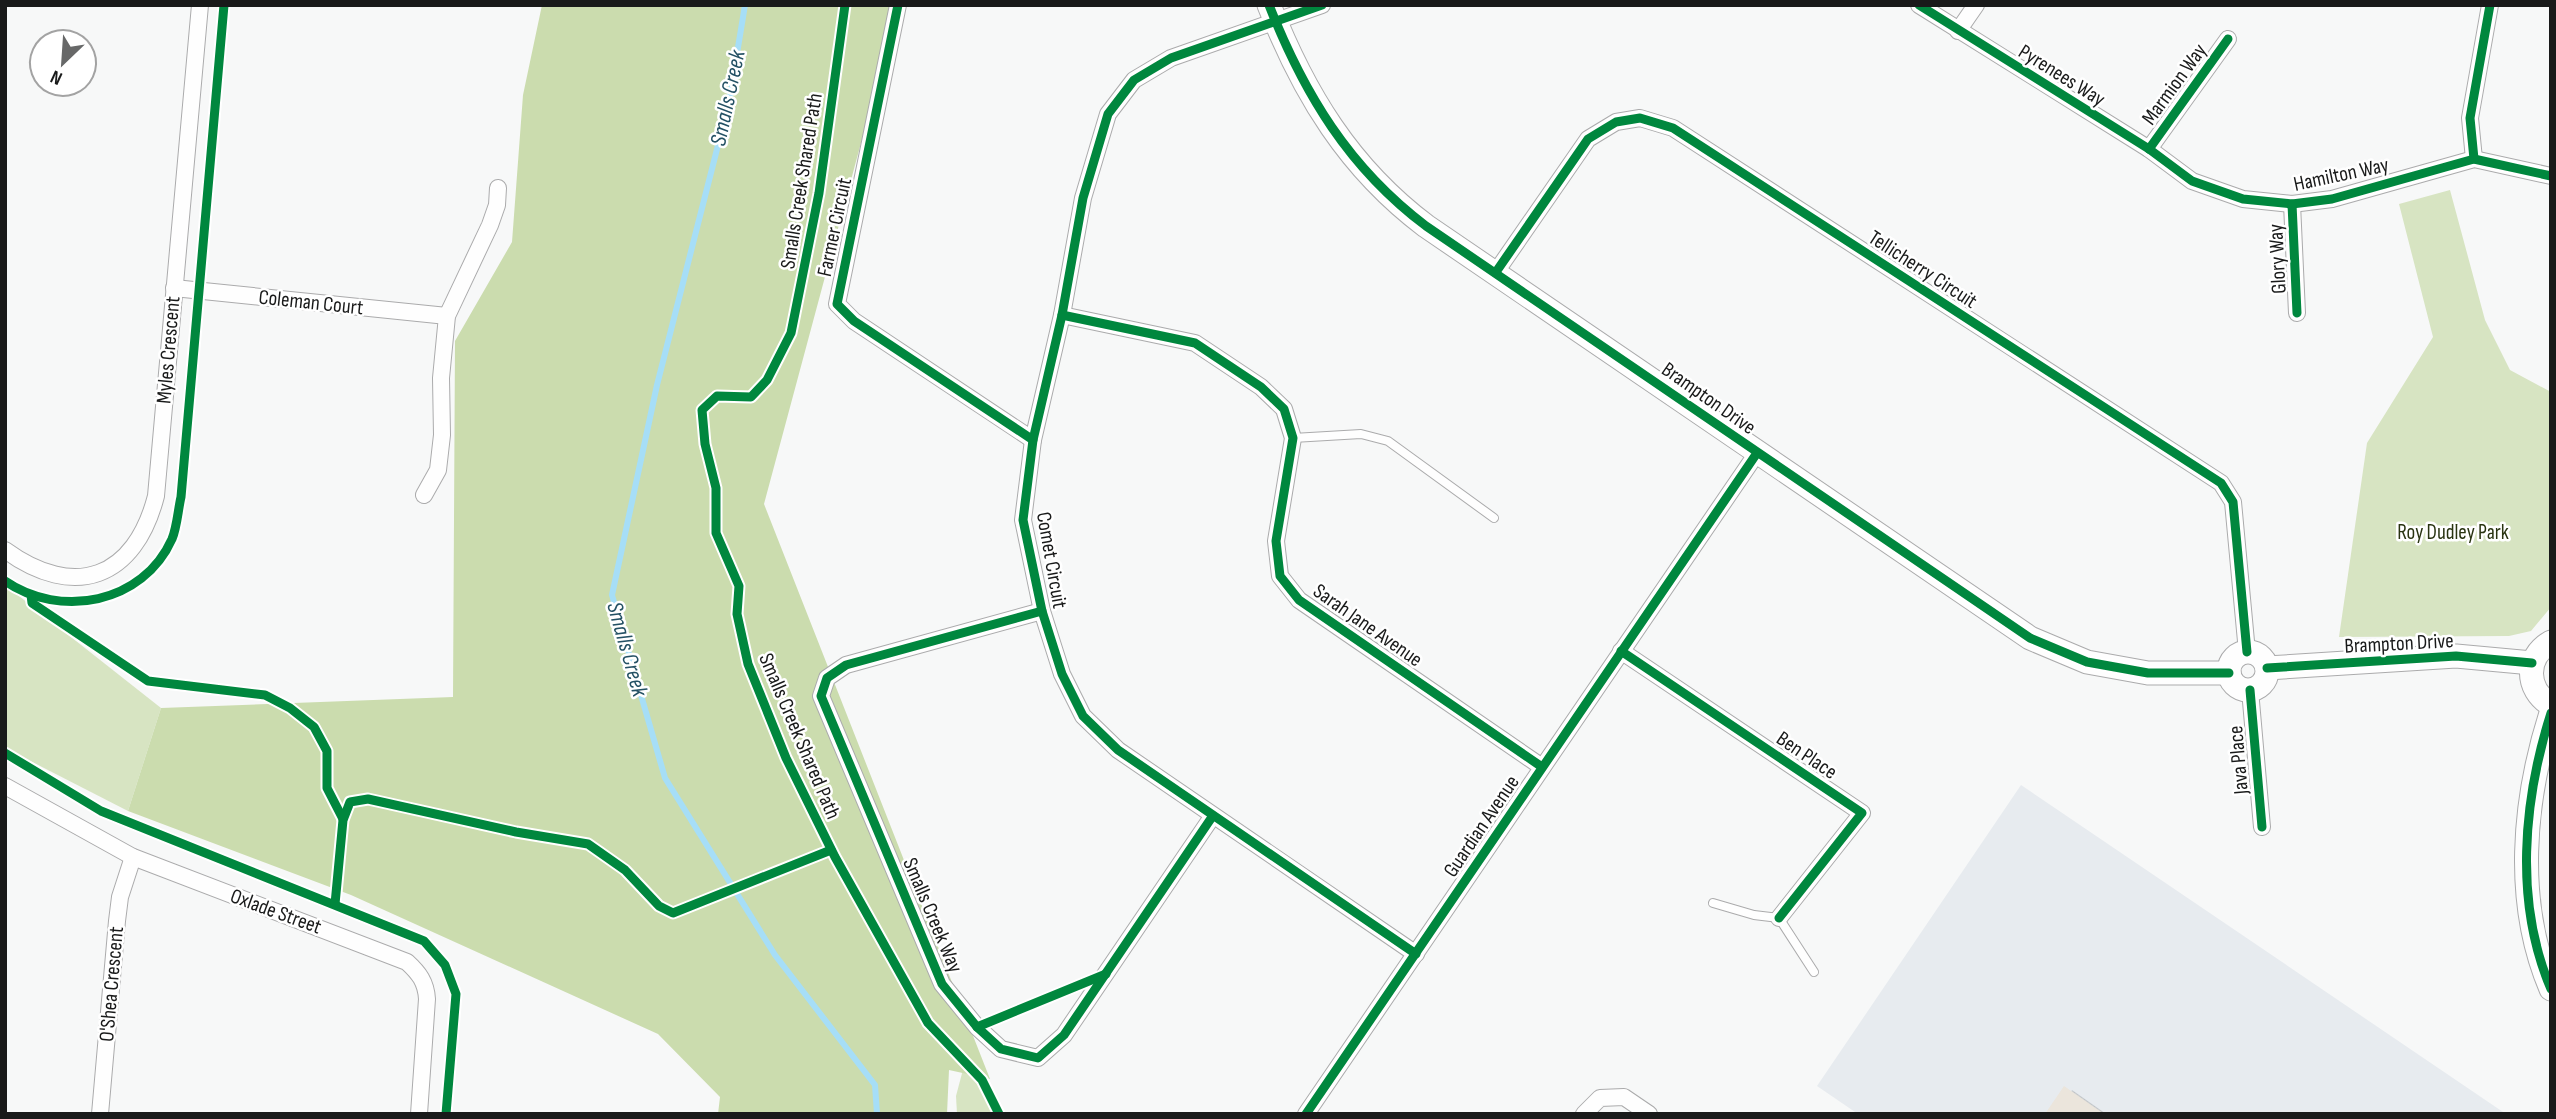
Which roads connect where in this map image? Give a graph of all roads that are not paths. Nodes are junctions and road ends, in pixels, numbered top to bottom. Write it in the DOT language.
graph roads {
  1 [pos="200,5"];
  2 [pos="898,5"];
  3 [pos="1322,5"];
  4 [pos="1919,5"];
  5 [pos="1976,5"];
  6 [pos="2490,5"];
  7 [pos="1272,14"];
  8 [pos="1958,31"];
  9 [pos="2228,39"];
  10 [pos="2149,149"];
  11 [pos="2474,159"];
  12 [pos="2551,176"];
  13 [pos="498,188"];
  14 [pos="2292,204"];
  15 [pos="1496,272"];
  16 [pos="174,288"];
  17 [pos="2297,313"];
  18 [pos="1062,315"];
  19 [pos="447,316"];
  20 [pos="1293,438"];
  21 [pos="1033,440"];
  22 [pos="1757,453"];
  23 [pos="424,495"];
  24 [pos="1494,518"];
  25 [pos="5,550"];
  26 [pos="1042,611"];
  27 [pos="2551,642"];
  28 [pos="1621,651"];
  29 [pos="2247,652"];
  30 [pos="2532,663"];
  31 [pos="2267,668"];
  32 [pos="2229,673"];
  33 [pos="2250,690"];
  34 [pos="2551,705"];
  35 [pos="2551,713"];
  36 [pos="1542,767"];
  37 [pos="5,786"];
  38 [pos="1212,817"];
  39 [pos="2262,827"];
  40 [pos="133,857"];
  41 [pos="1713,903"];
  42 [pos="1779,918"];
  43 [pos="1416,954"];
  44 [pos="1814,972"];
  45 [pos="1106,974"];
  46 [pos="2551,989"];
  47 [pos="977,1027"];
  48 [pos="100,1114"];
  49 [pos="419,1114"];
  50 [pos="1306,1114"];
  51 [pos="1584,1114"];
  52 [pos="1649,1114"];
  1 -- 16 [label="street, Myles Crescent"];
  2 -- 21 [label="street, Farmer Circuit"];
  3 -- 7 [label="street, Comet Circuit"];
  4 -- 8 [label="street, Pyrenees Way"];
  5 -- 8 [label="street"];
  6 -- 11 [label="street"];
  7 -- 15 [label="street, Brampton Drive"];
  7 -- 18 [label="street, Comet Circuit"];
  8 -- 10 [label="street, Pyrenees Way"];
  9 -- 10 [label="street, Marmion Way"];
  10 -- 14 [label="street, Hamilton Way"];
  11 -- 12 [label="street, Hamilton Way"];
  11 -- 14 [label="street, Hamilton Way"];
  13 -- 19 [label="street"];
  14 -- 17 [label="street, Glory Way"];
  15 -- 22 [label="street, Brampton Drive"];
  15 -- 29 [label="street, Tellicherry Circuit"];
  16 -- 19 [label="street, Coleman Court"];
  16 -- 25 [label="street, Myles Crescent"];
  18 -- 20 [label="street"];
  18 -- 21 [label="street, Comet Circuit"];
  19 -- 23 [label="street"];
  20 -- 24 [label="lane"];
  20 -- 36 [label="street, Sarah Jane Avenue"];
  21 -- 26 [label="street, Comet Circuit"];
  22 -- 28 [label="street, Guardian Avenue"];
  22 -- 32 [label="street, Brampton Drive"];
  26 -- 38 [label="street, Comet Circuit"];
  26 -- 47 [label="street, Smalls Creek Way"];
  27 -- 30 [label="street"];
  28 -- 36 [label="street, Guardian Avenue"];
  28 -- 42 [label="street, Ben Place"];
  29 -- 31 [label="street"];
  29 -- 32 [label="street"];
  30 -- 31 [label="street, Brampton Drive"];
  30 -- 34 [label="street"];
  31 -- 33 [label="street"];
  32 -- 33 [label="street"];
  33 -- 39 [label="street, Java Place"];
  35 -- 46 [label="street"];
  36 -- 43 [label="street, Guardian Avenue"];
  37 -- 40 [label="street, Oxlade Street"];
  38 -- 43 [label="street, Comet Circuit"];
  38 -- 45 [label="street, Smalls Creek Way"];
  40 -- 48 [label="street, O'Shea Crescent"];
  40 -- 49 [label="street, Oxlade Street"];
  41 -- 42 [label="lane"];
  42 -- 44 [label="lane"];
  43 -- 50 [label="street, Guardian Avenue"];
  45 -- 47 [label="lane"];
  45 -- 47 [label="street, Smalls Creek Way"];
  51 -- 52 [label="street"];
}
